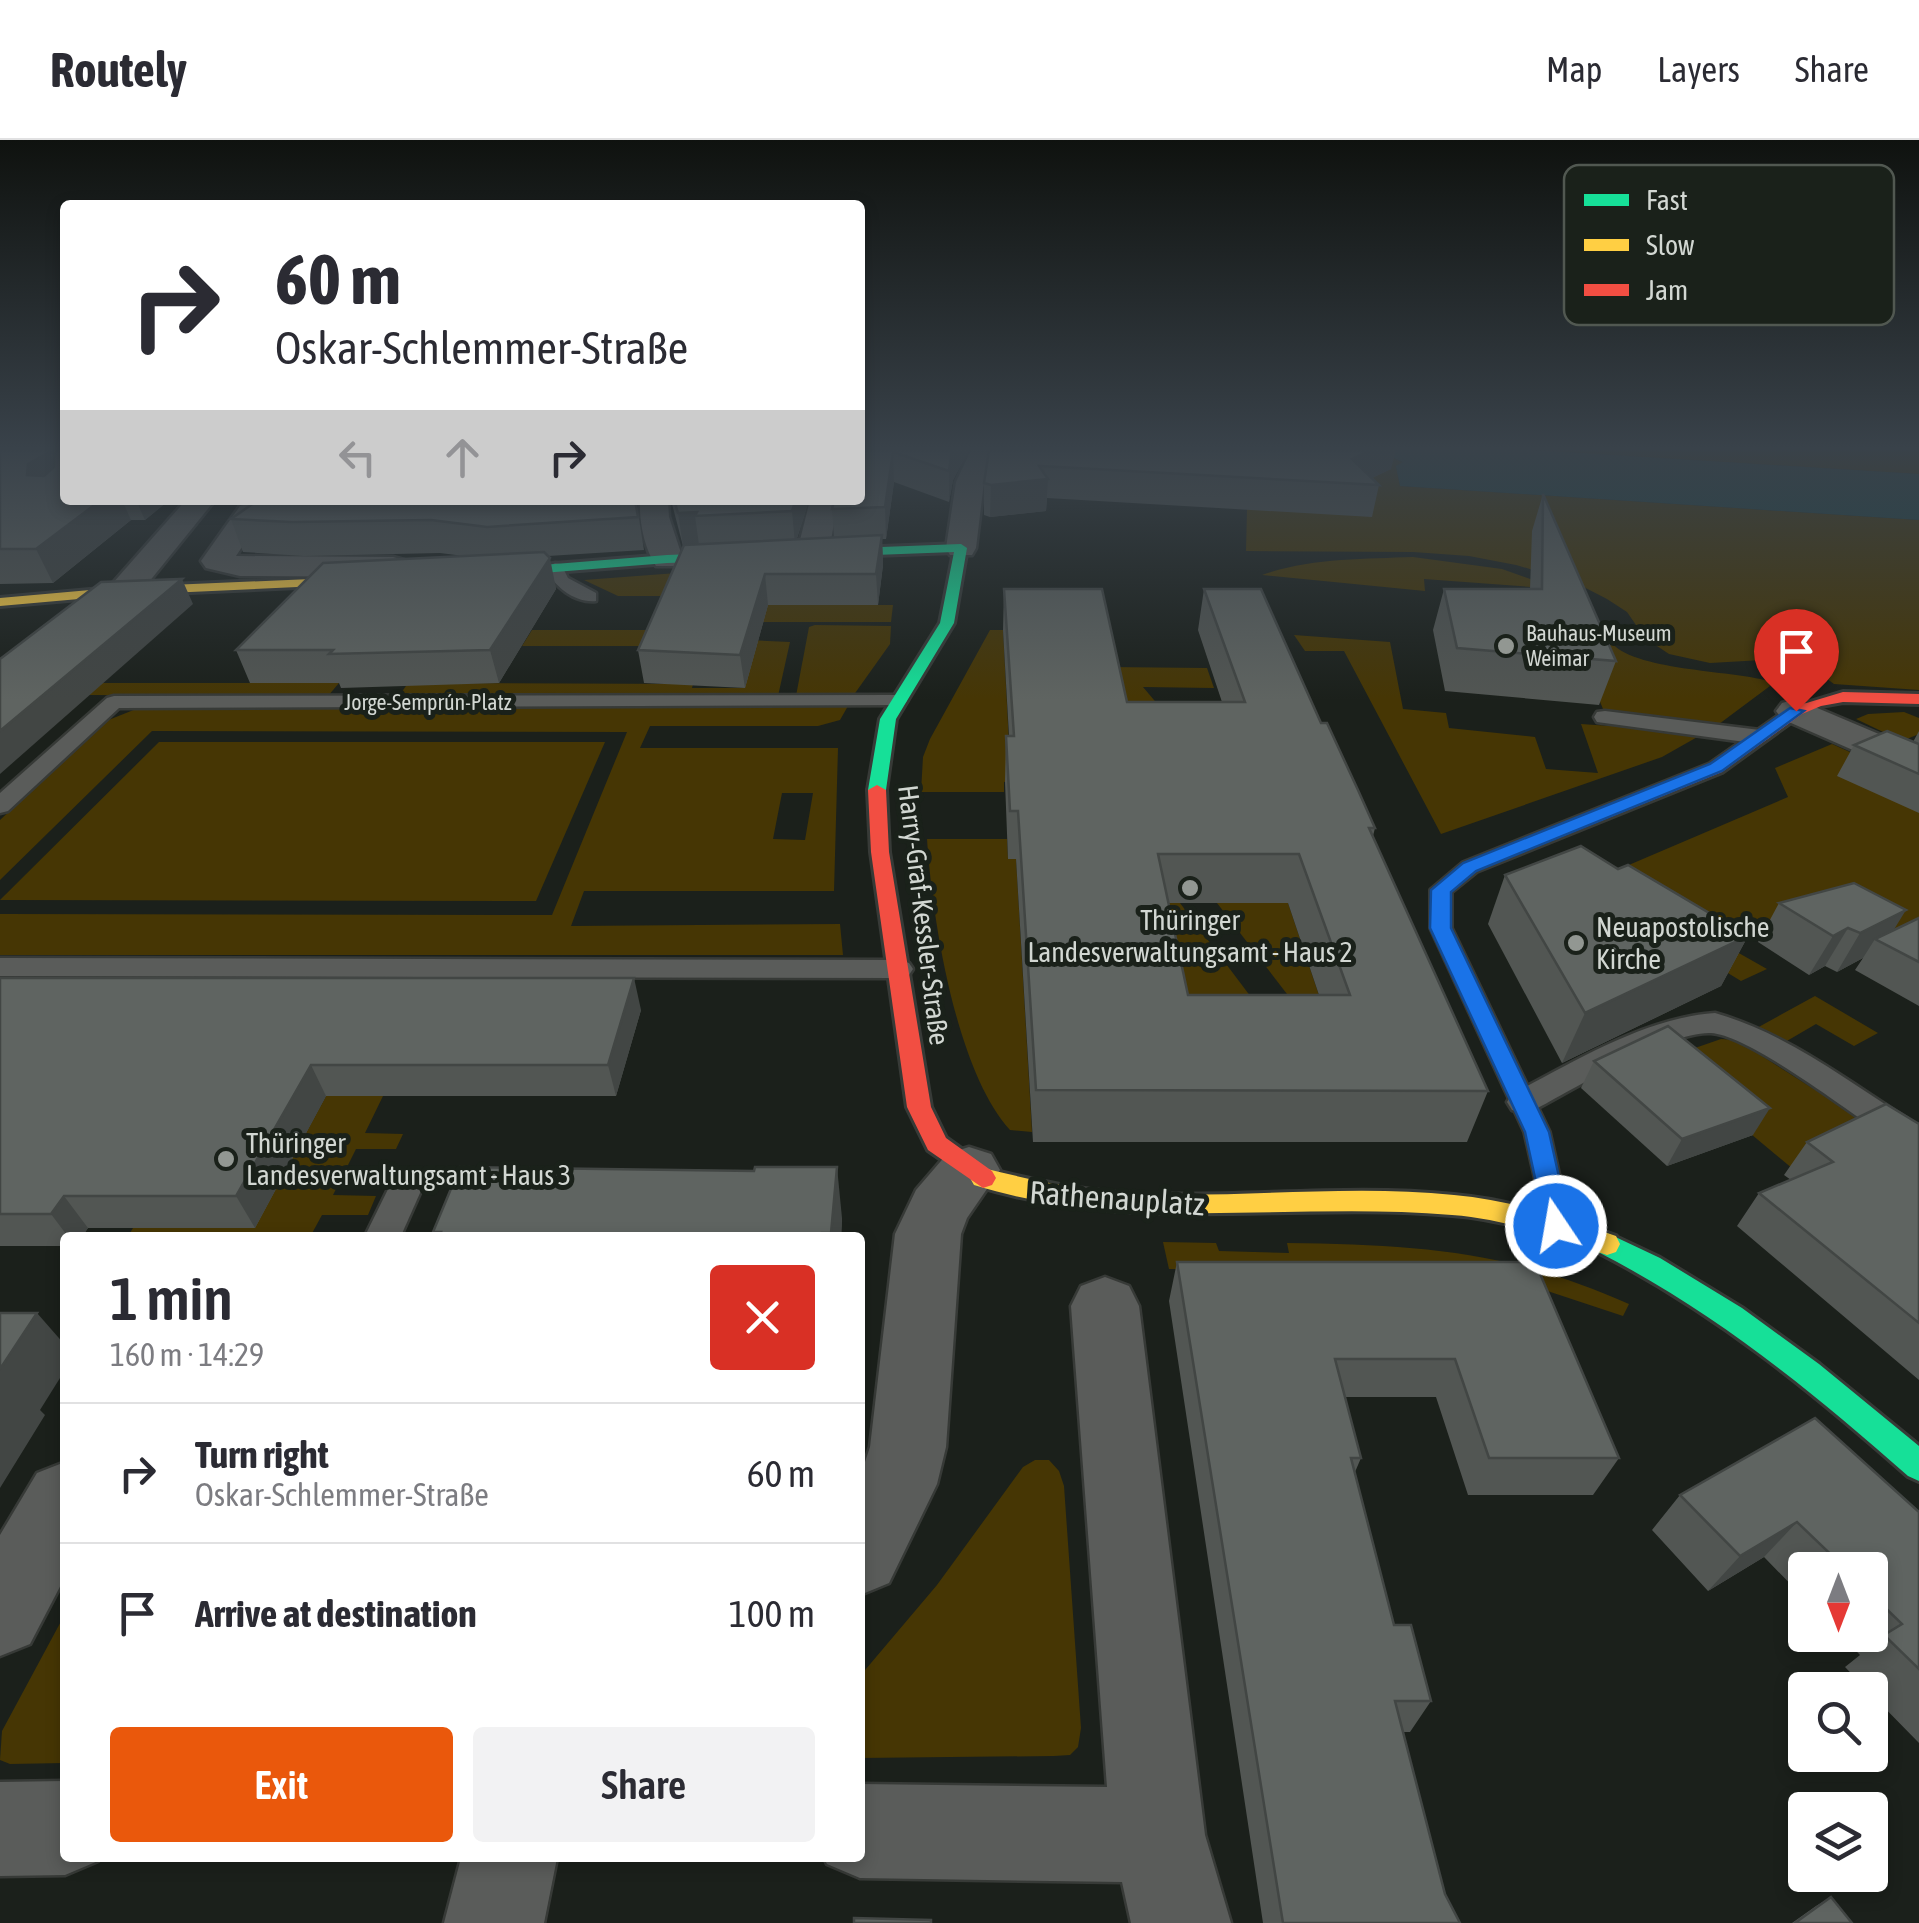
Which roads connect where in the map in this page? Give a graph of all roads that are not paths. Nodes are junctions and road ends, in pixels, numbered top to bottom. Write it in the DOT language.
graph roads {
  1 [pos="173,533"];
  2 [pos="236,533"];
  3 [pos="659,533"];
  4 [pos="817,533"];
  5 [pos="963,533"];
  6 [pos="961,548"];
  7 [pos="813,552"];
  8 [pos="667,560"];
  9 [pos="555,568"];
  10 [pos="456,571"];
  11 [pos="419,572"];
  12 [pos="495,573"];
  13 [pos="124,591"];
  14 [pos="590,597"];
  15 [pos="0,602"];
  16 [pos="1919,700"];
  17 [pos="896,701"];
  18 [pos="1796,711"];
  19 [pos="1605,717"];
  20 [pos="1760,736"];
  21 [pos="1919,766"];
  22 [pos="0,806"];
  23 [pos="0,968"];
  24 [pos="899,969"];
  25 [pos="1522,1102"];
  26 [pos="1896,1127"];
  27 [pos="968,1170"];
  28 [pos="408,1184"];
  29 [pos="1556,1226"];
  30 [pos="385,1232"];
  31 [pos="1106,1306"];
  32 [pos="1919,1466"];
  33 [pos="60,1509"];
  34 [pos="865,1546"];
  35 [pos="0,1614"];
  36 [pos="60,1828"];
  37 [pos="0,1829"];
  38 [pos="865,1832"];
  39 [pos="508,1862"];
  40 [pos="1170,1879"];
  41 [pos="494,1923"];
  1 -- 13 [label="street"];
  2 -- 11 [label="street"];
  3 -- 8 [label="street"];
  4 -- 7 [label="street"];
  5 -- 6 [label="street"];
  6 -- 7 [label="street"];
  6 -- 17 [label="street, Harry-Graf-Kessler-Straße"];
  7 -- 8 [label="street"];
  8 -- 9 [label="street"];
  9 -- 12 [label="street"];
  9 -- 14 [label="lane"];
  10 -- 12 [label="street"];
  11 -- 13 [label="street"];
  13 -- 15 [label="street"];
  16 -- 18 [label="street"];
  17 -- 22 [label="lane, Jorge-Semprún-Platz"];
  17 -- 24 [label="street, Harry-Graf-Kessler-Straße"];
  18 -- 20 [label="street"];
  18 -- 21 [label="street"];
  19 -- 20 [label="lane"];
  20 -- 25 [label="street"];
  23 -- 24 [label="lane"];
  24 -- 27 [label="street, Harry-Graf-Kessler-Straße"];
  25 -- 26 [label="lane"];
  25 -- 29 [label="street"];
  27 -- 29 [label="street, Rathenauplatz"];
  27 -- 34 [label="street"];
  28 -- 30 [label="lane"];
  29 -- 32 [label="street, Rathenauplatz"];
  31 -- 40 [label="street"];
  33 -- 35 [label="street"];
  36 -- 37 [label="street"];
  38 -- 40 [label="street"];
  39 -- 41 [label="street"];
}
